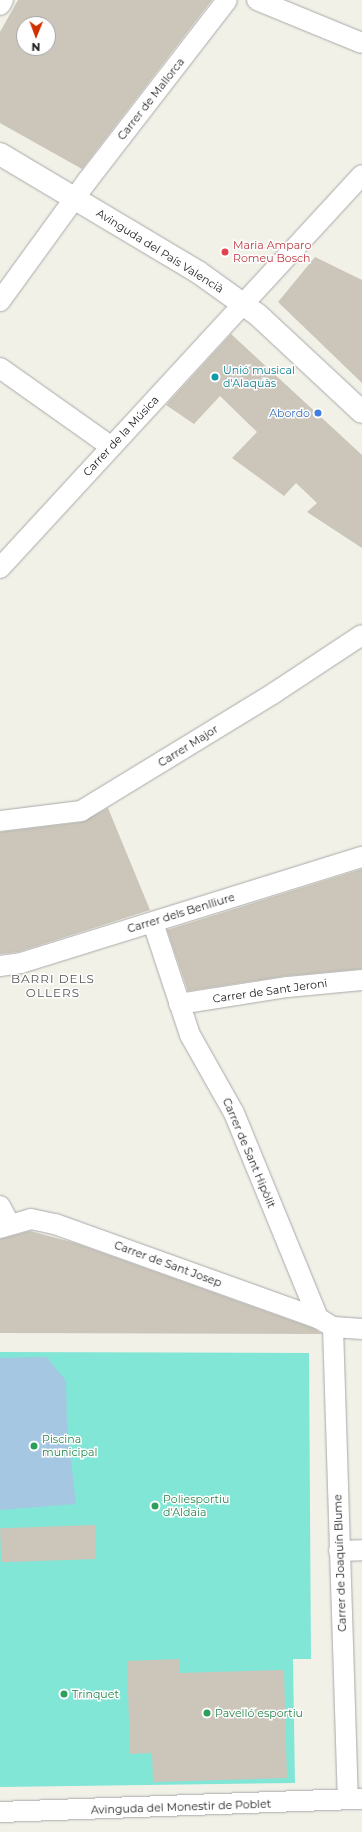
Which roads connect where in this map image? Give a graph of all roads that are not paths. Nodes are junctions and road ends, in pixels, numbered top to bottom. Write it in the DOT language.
graph roads {
  1 [pos="3,0"];
  2 [pos="227,0"];
  3 [pos="257,0"];
  4 [pos="0,6"];
  5 [pos="362,43"];
  6 [pos="0,154"];
  7 [pos="362,175"];
  8 [pos="75,197"];
  9 [pos="0,301"];
  10 [pos="244,305"];
  11 [pos="0,368"];
  12 [pos="362,412"];
  13 [pos="110,446"];
  14 [pos="0,568"];
  15 [pos="362,635"];
  16 [pos="0,821"];
  17 [pos="362,857"];
  18 [pos="153,922"];
  19 [pos="0,966"];
  20 [pos="362,980"];
  21 [pos="179,1004"];
  22 [pos="0,1206"];
  23 [pos="5,1227"];
  24 [pos="326,1322"];
  25 [pos="362,1329"];
  26 [pos="362,1550"];
  27 [pos="339,1551"];
  28 [pos="355,1799"];
  29 [pos="0,1812"];
  1 -- 4 [label="street"];
  2 -- 8 [label="street, Carrer de Mallorca"];
  3 -- 5 [label="street"];
  6 -- 8 [label="street, Avinguda del País Valencià"];
  7 -- 10 [label="street, Carrer de la Música"];
  8 -- 9 [label="street, Carrer de Mallorca"];
  8 -- 10 [label="street, Avinguda del País Valencià"];
  10 -- 12 [label="street, Avinguda del País Valencià"];
  10 -- 13 [label="street, Carrer de la Música"];
  11 -- 13 [label="street"];
  13 -- 14 [label="street, Carrer de la Música"];
  15 -- 16 [label="street, Carrer Major"];
  17 -- 18 [label="street, Carrer dels Benlliure"];
  18 -- 19 [label="street, Carrer dels Benlliure"];
  18 -- 21 [label="street, Carrer de Sant Hipòlit"];
  20 -- 21 [label="street, Carrer de Sant Jeroni"];
  21 -- 24 [label="street, Carrer de Sant Hipòlit"];
  22 -- 23 [label="street"];
  23 -- 24 [label="street, Carrer de Sant Josep"];
  24 -- 25 [label="street, Carrer de Sant Josep"];
  24 -- 27 [label="street, Carrer de Joaquín Blume"];
  26 -- 27 [label="street"];
  27 -- 28 [label="street, Carrer de Joaquín Blume"];
  28 -- 29 [label="street, Avinguda del Monestir de Poblet"];
}
